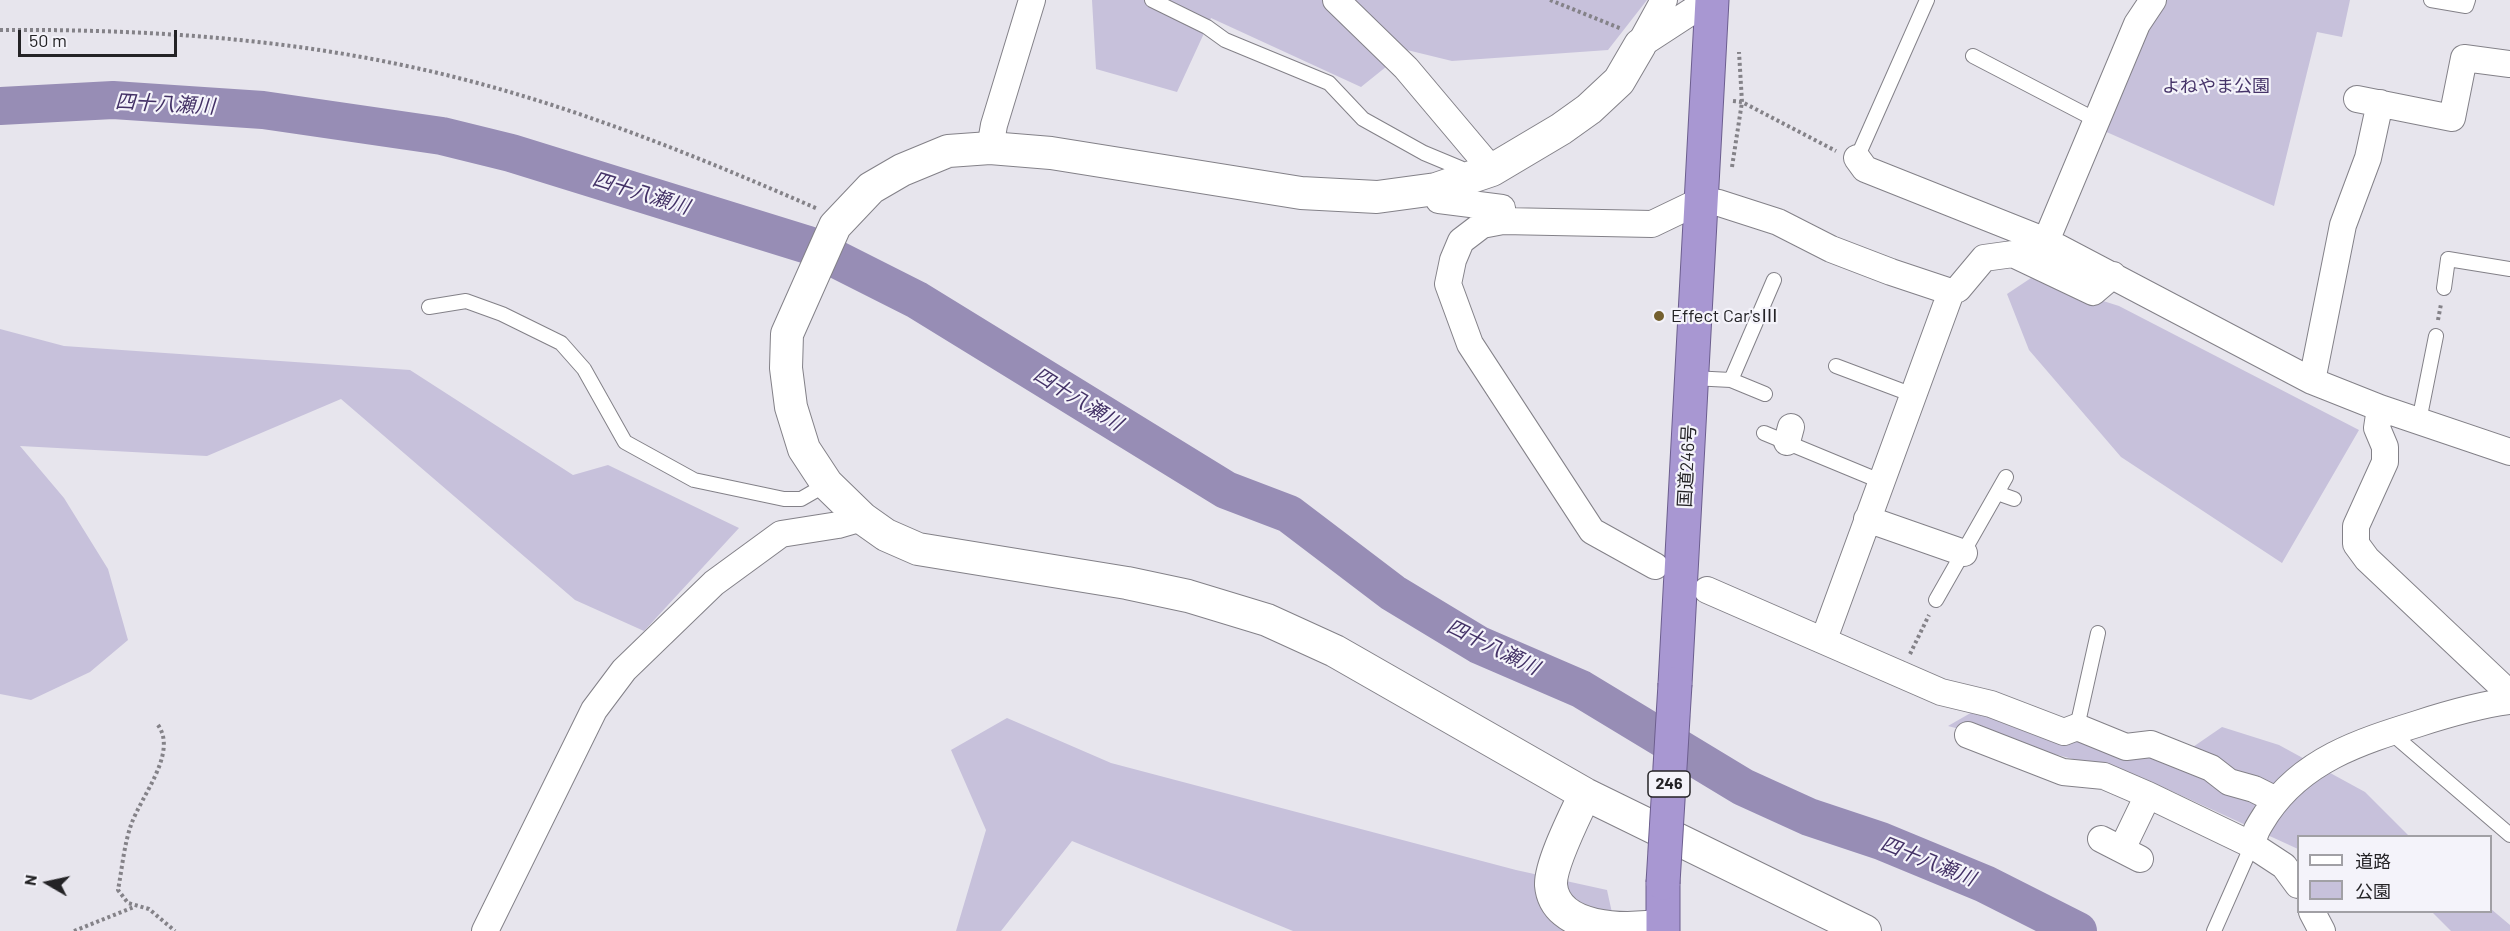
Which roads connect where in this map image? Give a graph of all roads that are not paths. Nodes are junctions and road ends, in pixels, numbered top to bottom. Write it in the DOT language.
graph roads {
  1 [pos="1032,0"];
  2 [pos="1152,0"];
  3 [pos="1336,0"];
  4 [pos="1664,0"];
  5 [pos="1711,0"];
  6 [pos="1927,0"];
  7 [pos="2153,0"];
  8 [pos="2431,0"];
  9 [pos="2468,0"];
  10 [pos="1642,42"];
  11 [pos="1972,56"];
  12 [pos="2510,64"];
  13 [pos="2096,120"];
  14 [pos="990,148"];
  15 [pos="1857,158"];
  16 [pos="1481,174"];
  17 [pos="1436,189"];
  18 [pos="1702,200"];
  19 [pos="1503,221"];
  20 [pos="2046,241"];
  21 [pos="2510,270"];
  22 [pos="2113,275"];
  23 [pos="1774,280"];
  24 [pos="2444,288"];
  25 [pos="1951,291"];
  26 [pos="429,307"];
  27 [pos="2436,336"];
  28 [pos="1836,366"];
  29 [pos="1692,378"];
  30 [pos="1731,380"];
  31 [pos="2312,381"];
  32 [pos="1765,394"];
  33 [pos="1913,395"];
  34 [pos="2380,408"];
  35 [pos="2418,421"];
  36 [pos="1781,434"];
  37 [pos="2510,452"];
  38 [pos="2006,477"];
  39 [pos="1881,481"];
  40 [pos="827,484"];
  41 [pos="1996,494"];
  42 [pos="2014,499"];
  43 [pos="862,518"];
  44 [pos="1867,519"];
  45 [pos="1964,553"];
  46 [pos="1654,566"];
  47 [pos="1707,590"];
  48 [pos="1936,600"];
  49 [pos="2098,633"];
  50 [pos="1824,639"];
  51 [pos="2510,694"];
  52 [pos="2510,701"];
  53 [pos="2077,727"];
  54 [pos="2390,732"];
  55 [pos="1968,735"];
  56 [pos="1585,794"];
  57 [pos="2148,795"];
  58 [pos="2276,800"];
  59 [pos="2510,835"];
  60 [pos="2252,845"];
  61 [pos="2121,849"];
  62 [pos="2297,884"];
  63 [pos="2313,913"];
  64 [pos="1663,928"];
  65 [pos="485,931"];
  66 [pos="1865,931"];
  67 [pos="2214,931"];
  68 [pos="2322,931"];
  1 -- 14 [label="street"];
  2 -- 16 [label="lane"];
  3 -- 16 [label="street"];
  4 -- 10 [label="street"];
  5 -- 10 [label="street"];
  5 -- 18 [label="highway, 国道246号 / 246"];
  6 -- 15 [label="lane"];
  7 -- 13 [label="street"];
  8 -- 9 [label="lane"];
  10 -- 16 [label="street"];
  11 -- 13 [label="lane"];
  12 -- 31 [label="street"];
  13 -- 20 [label="street"];
  14 -- 17 [label="street"];
  14 -- 40 [label="street"];
  15 -- 20 [label="street"];
  16 -- 17 [label="street"];
  17 -- 19 [label="street"];
  18 -- 19 [label="street"];
  18 -- 25 [label="street"];
  18 -- 29 [label="highway, 国道246号 / 246"];
  19 -- 46 [label="street"];
  20 -- 22 [label="street"];
  21 -- 24 [label="lane"];
  22 -- 25 [label="street"];
  22 -- 31 [label="street"];
  23 -- 30 [label="lane"];
  25 -- 33 [label="street"];
  26 -- 40 [label="lane"];
  27 -- 35 [label="lane"];
  28 -- 33 [label="lane"];
  29 -- 30 [label="lane"];
  29 -- 64 [label="highway, 国道246号 / 246, bridge"];
  30 -- 32 [label="lane"];
  31 -- 34 [label="street"];
  33 -- 39 [label="street"];
  34 -- 35 [label="street"];
  34 -- 51 [label="street"];
  35 -- 37 [label="street"];
  36 -- 39 [label="lane"];
  38 -- 41 [label="lane"];
  39 -- 44 [label="street"];
  40 -- 43 [label="street"];
  41 -- 42 [label="lane"];
  41 -- 45 [label="lane"];
  43 -- 56 [label="street"];
  43 -- 65 [label="street"];
  44 -- 45 [label="street"];
  44 -- 50 [label="street"];
  45 -- 48 [label="lane"];
  47 -- 50 [label="street"];
  49 -- 53 [label="lane"];
  50 -- 53 [label="street"];
  52 -- 54 [label="street"];
  53 -- 58 [label="street"];
  54 -- 58 [label="street"];
  54 -- 59 [label="lane"];
  55 -- 57 [label="street"];
  56 -- 64 [label="street"];
  56 -- 66 [label="street"];
  57 -- 60 [label="street"];
  57 -- 61 [label="street"];
  58 -- 60 [label="street"];
  60 -- 62 [label="street"];
  60 -- 67 [label="lane"];
  63 -- 68 [label="street"];
}
